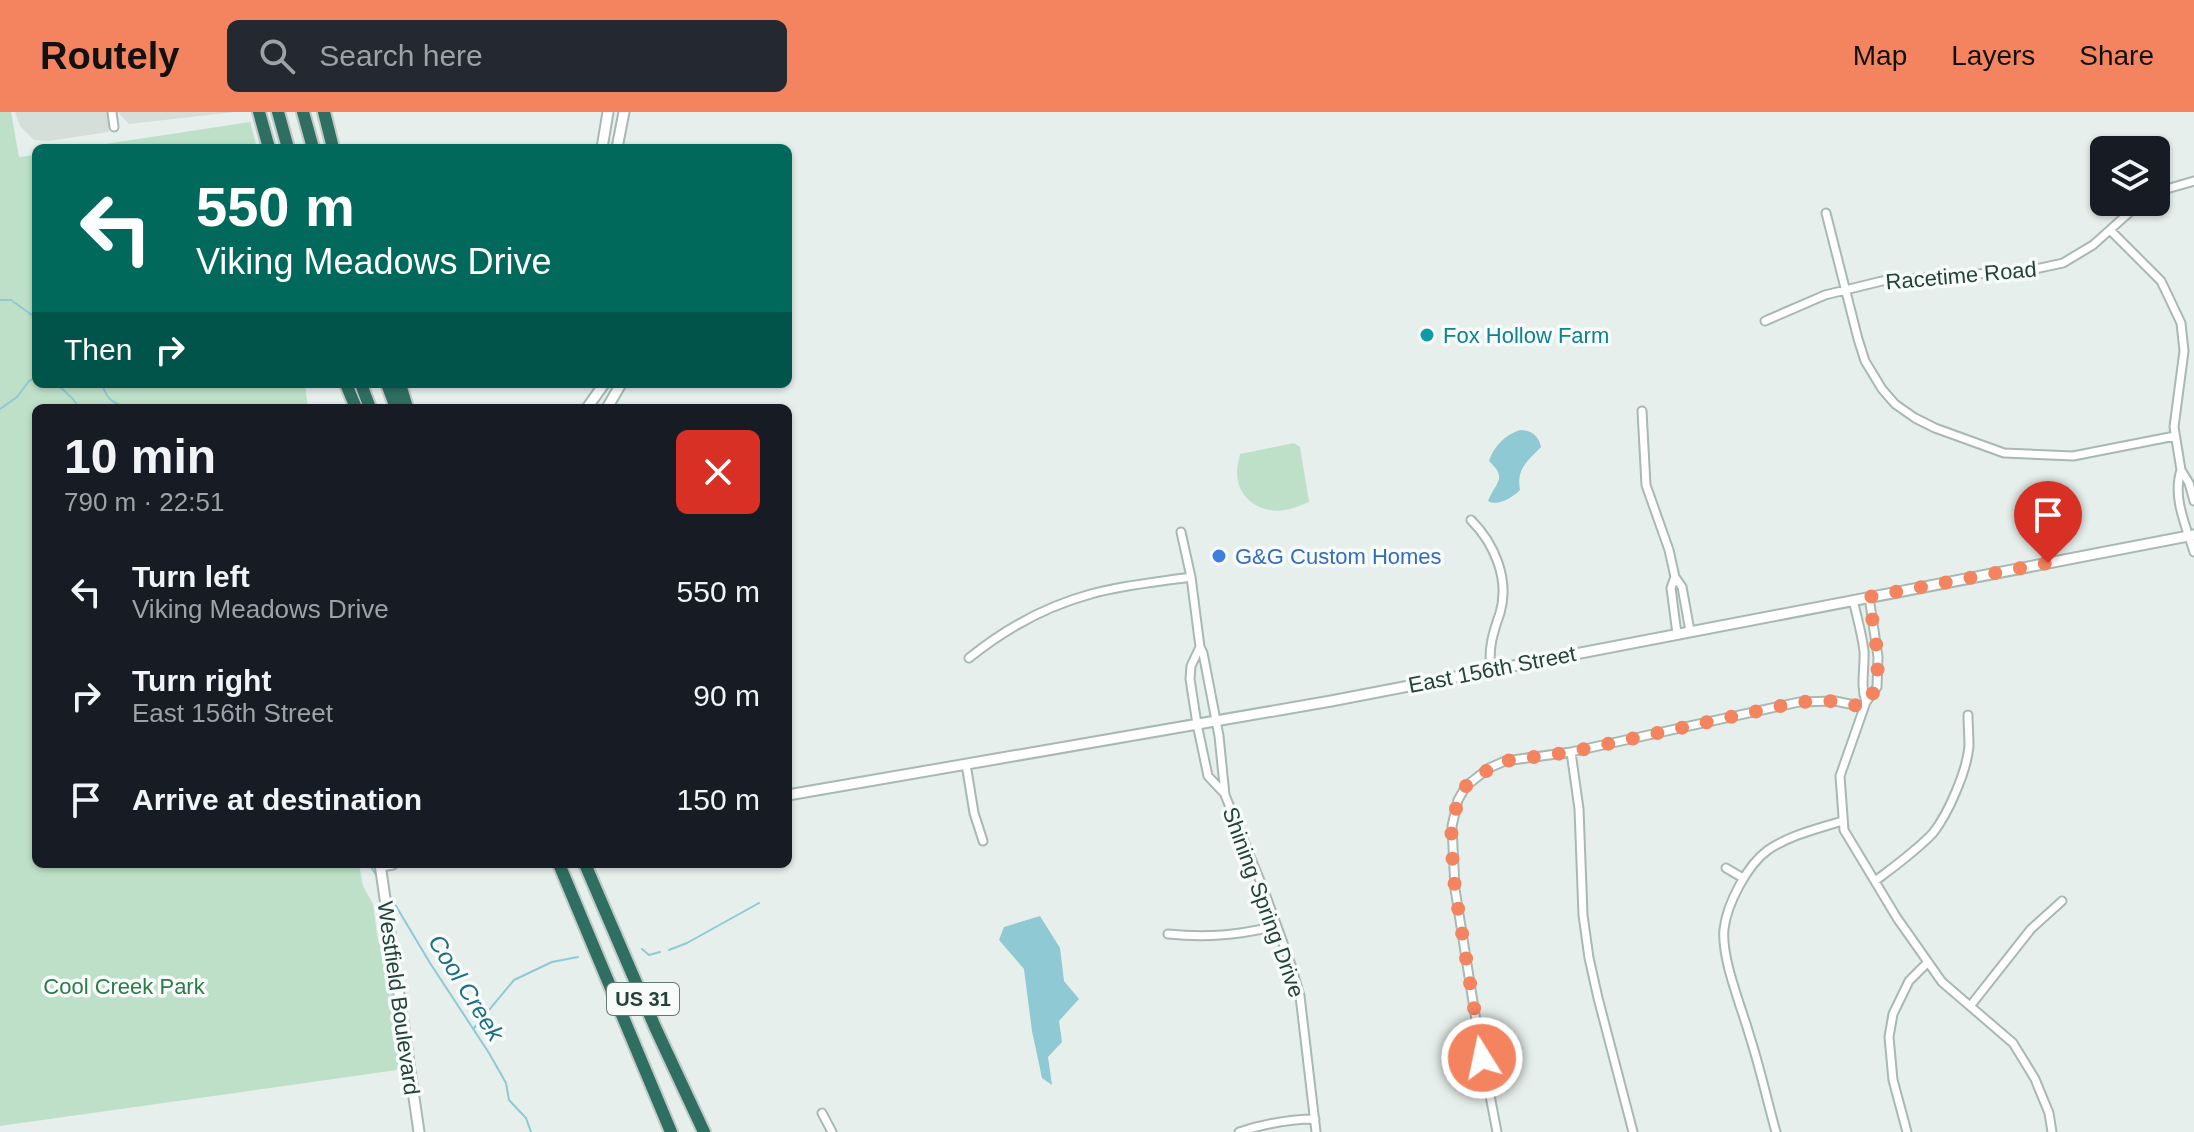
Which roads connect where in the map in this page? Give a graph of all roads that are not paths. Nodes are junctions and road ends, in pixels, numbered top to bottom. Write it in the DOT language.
graph roads {
  1 [pos="112,112"];
  2 [pos="259,112"];
  3 [pos="278,112"];
  4 [pos="303,112"];
  5 [pos="324,112"];
  6 [pos="608,112"];
  7 [pos="624,112"];
  8 [pos="114,127"];
  9 [pos="268,144"];
  10 [pos="287,144"];
  11 [pos="312,144"];
  12 [pos="332,144"];
  13 [pos="603,144"];
  14 [pos="618,144"];
  15 [pos="2194,182"];
  16 [pos="2170,187"];
  17 [pos="1826,213"];
  18 [pos="2126,216"];
  19 [pos="2110,230"];
  20 [pos="1845,289"];
  21 [pos="1765,321"];
  22 [pos="1642,411"];
  23 [pos="2175,436"];
  24 [pos="2181,470"];
  25 [pos="2194,501"];
  26 [pos="1471,520"];
  27 [pos="1181,532"];
  28 [pos="2191,535"];
  29 [pos="2194,552"];
  30 [pos="1191,577"];
  31 [pos="1675,577"];
  32 [pos="1869,597"];
  33 [pos="1853,600"];
  34 [pos="1690,631"];
  35 [pos="1677,634"];
  36 [pos="1200,647"];
  37 [pos="969,658"];
  38 [pos="1491,669"];
  39 [pos="1865,704"];
  40 [pos="1968,715"];
  41 [pos="1215,721"];
  42 [pos="1197,724"];
  43 [pos="1571,752"];
  44 [pos="966,764"];
  45 [pos="792,794"];
  46 [pos="1225,795"];
  47 [pos="1842,821"];
  48 [pos="983,841"];
  49 [pos="381,868"];
  50 [pos="561,868"];
  51 [pos="587,868"];
  52 [pos="1726,868"];
  53 [pos="1743,878"];
  54 [pos="1875,881"];
  55 [pos="2062,901"];
  56 [pos="1277,926"];
  57 [pos="1168,934"];
  58 [pos="1928,962"];
  59 [pos="1971,1005"];
  60 [pos="822,1113"];
  61 [pos="1315,1119"];
  62 [pos="419,1132"];
  63 [pos="671,1132"];
  64 [pos="704,1132"];
  65 [pos="832,1132"];
  66 [pos="1239,1132"];
  67 [pos="1316,1132"];
  68 [pos="1497,1132"];
  69 [pos="1633,1132"];
  70 [pos="1776,1132"];
  71 [pos="1907,1132"];
  72 [pos="2052,1132"];
  1 -- 8 [label="street"];
  2 -- 9 [label="highway"];
  3 -- 10 [label="highway"];
  4 -- 11 [label="highway"];
  5 -- 12 [label="highway"];
  6 -- 13 [label="street"];
  7 -- 14 [label="street"];
  15 -- 16 [label="street"];
  17 -- 20 [label="street"];
  18 -- 19 [label="street, Racetime Road"];
  19 -- 20 [label="street, Racetime Road"];
  19 -- 23 [label="street"];
  20 -- 21 [label="street, Racetime Road"];
  20 -- 23 [label="street"];
  22 -- 31 [label="street"];
  23 -- 24 [label="street"];
  24 -- 25 [label="street"];
  24 -- 28 [label="street"];
  26 -- 38 [label="street"];
  27 -- 30 [label="street, Shining Spring Drive"];
  28 -- 29 [label="street"];
  28 -- 32 [label="street, East 156th Street"];
  30 -- 36 [label="street, Shining Spring Drive"];
  30 -- 37 [label="street"];
  31 -- 34 [label="street"];
  31 -- 35 [label="street"];
  32 -- 33 [label="street, East 156th Street"];
  32 -- 39 [label="street"];
  33 -- 34 [label="street, East 156th Street"];
  33 -- 39 [label="street"];
  34 -- 35 [label="street, East 156th Street"];
  35 -- 38 [label="street, East 156th Street"];
  36 -- 41 [label="street, Shining Spring Drive"];
  36 -- 42 [label="street"];
  38 -- 41 [label="street, East 156th Street"];
  39 -- 43 [label="street"];
  39 -- 47 [label="street"];
  40 -- 54 [label="street"];
  41 -- 42 [label="street, East 156th Street"];
  41 -- 46 [label="street, Shining Spring Drive"];
  42 -- 44 [label="street, East 156th Street"];
  42 -- 46 [label="street"];
  43 -- 68 [label="street"];
  43 -- 69 [label="street"];
  44 -- 45 [label="street, East 156th Street"];
  44 -- 48 [label="street"];
  46 -- 56 [label="street, Shining Spring Drive"];
  47 -- 53 [label="street"];
  47 -- 54 [label="street"];
  49 -- 62 [label="street, Westfield Boulevard"];
  50 -- 63 [label="highway, US 31"];
  51 -- 64 [label="highway, US 31"];
  52 -- 53 [label="street"];
  53 -- 70 [label="street"];
  54 -- 58 [label="street"];
  55 -- 59 [label="street"];
  56 -- 57 [label="street"];
  56 -- 61 [label="street, Shining Spring Drive"];
  58 -- 59 [label="street"];
  58 -- 71 [label="street"];
  59 -- 72 [label="street"];
  60 -- 65 [label="street"];
  61 -- 66 [label="street"];
  61 -- 67 [label="street, Shining Spring Drive"];
}
